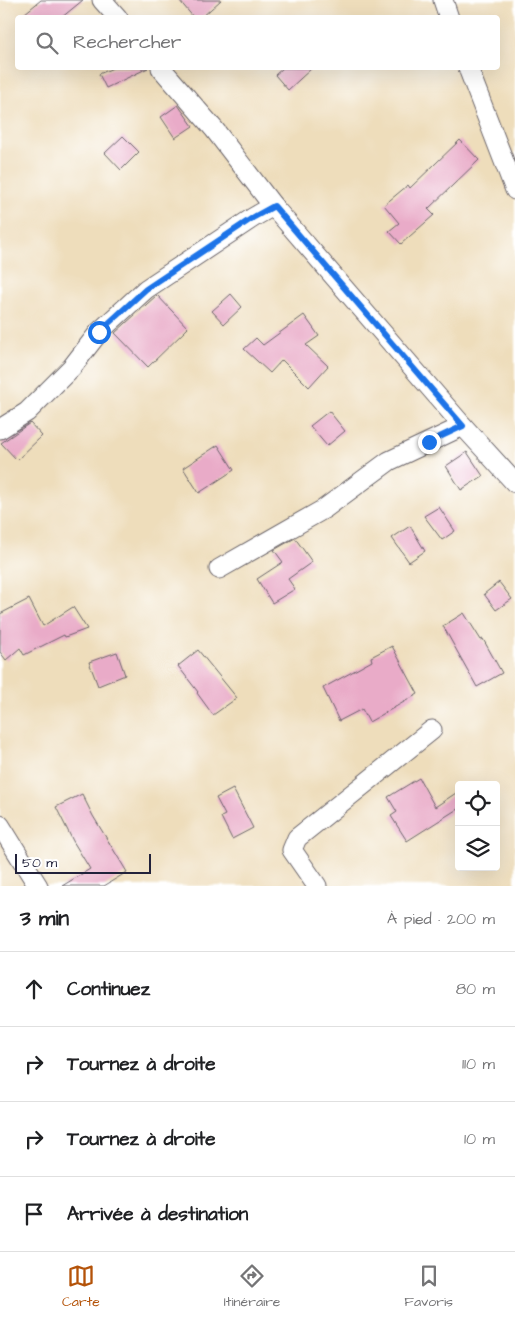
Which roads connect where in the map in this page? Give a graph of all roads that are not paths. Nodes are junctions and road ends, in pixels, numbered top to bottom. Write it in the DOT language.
graph roads {
  1 [pos="102,0"];
  2 [pos="443,0"];
  3 [pos="115,15"];
  4 [pos="448,15"];
  5 [pos="163,70"];
  6 [pos="469,70"];
  7 [pos="515,190"];
  8 [pos="274,206"];
  9 [pos="463,426"];
  10 [pos="0,429"];
  11 [pos="515,483"];
  12 [pos="219,569"];
  13 [pos="432,730"];
  14 [pos="0,825"];
  15 [pos="38,886"];
  16 [pos="317,886"];
  1 -- 3 [label="street"];
  2 -- 4 [label="street"];
  5 -- 8 [label="street"];
  6 -- 7 [label="street"];
  8 -- 9 [label="street"];
  8 -- 10 [label="street"];
  9 -- 11 [label="street"];
  9 -- 12 [label="street"];
  13 -- 16 [label="street"];
  14 -- 15 [label="street"];
}
